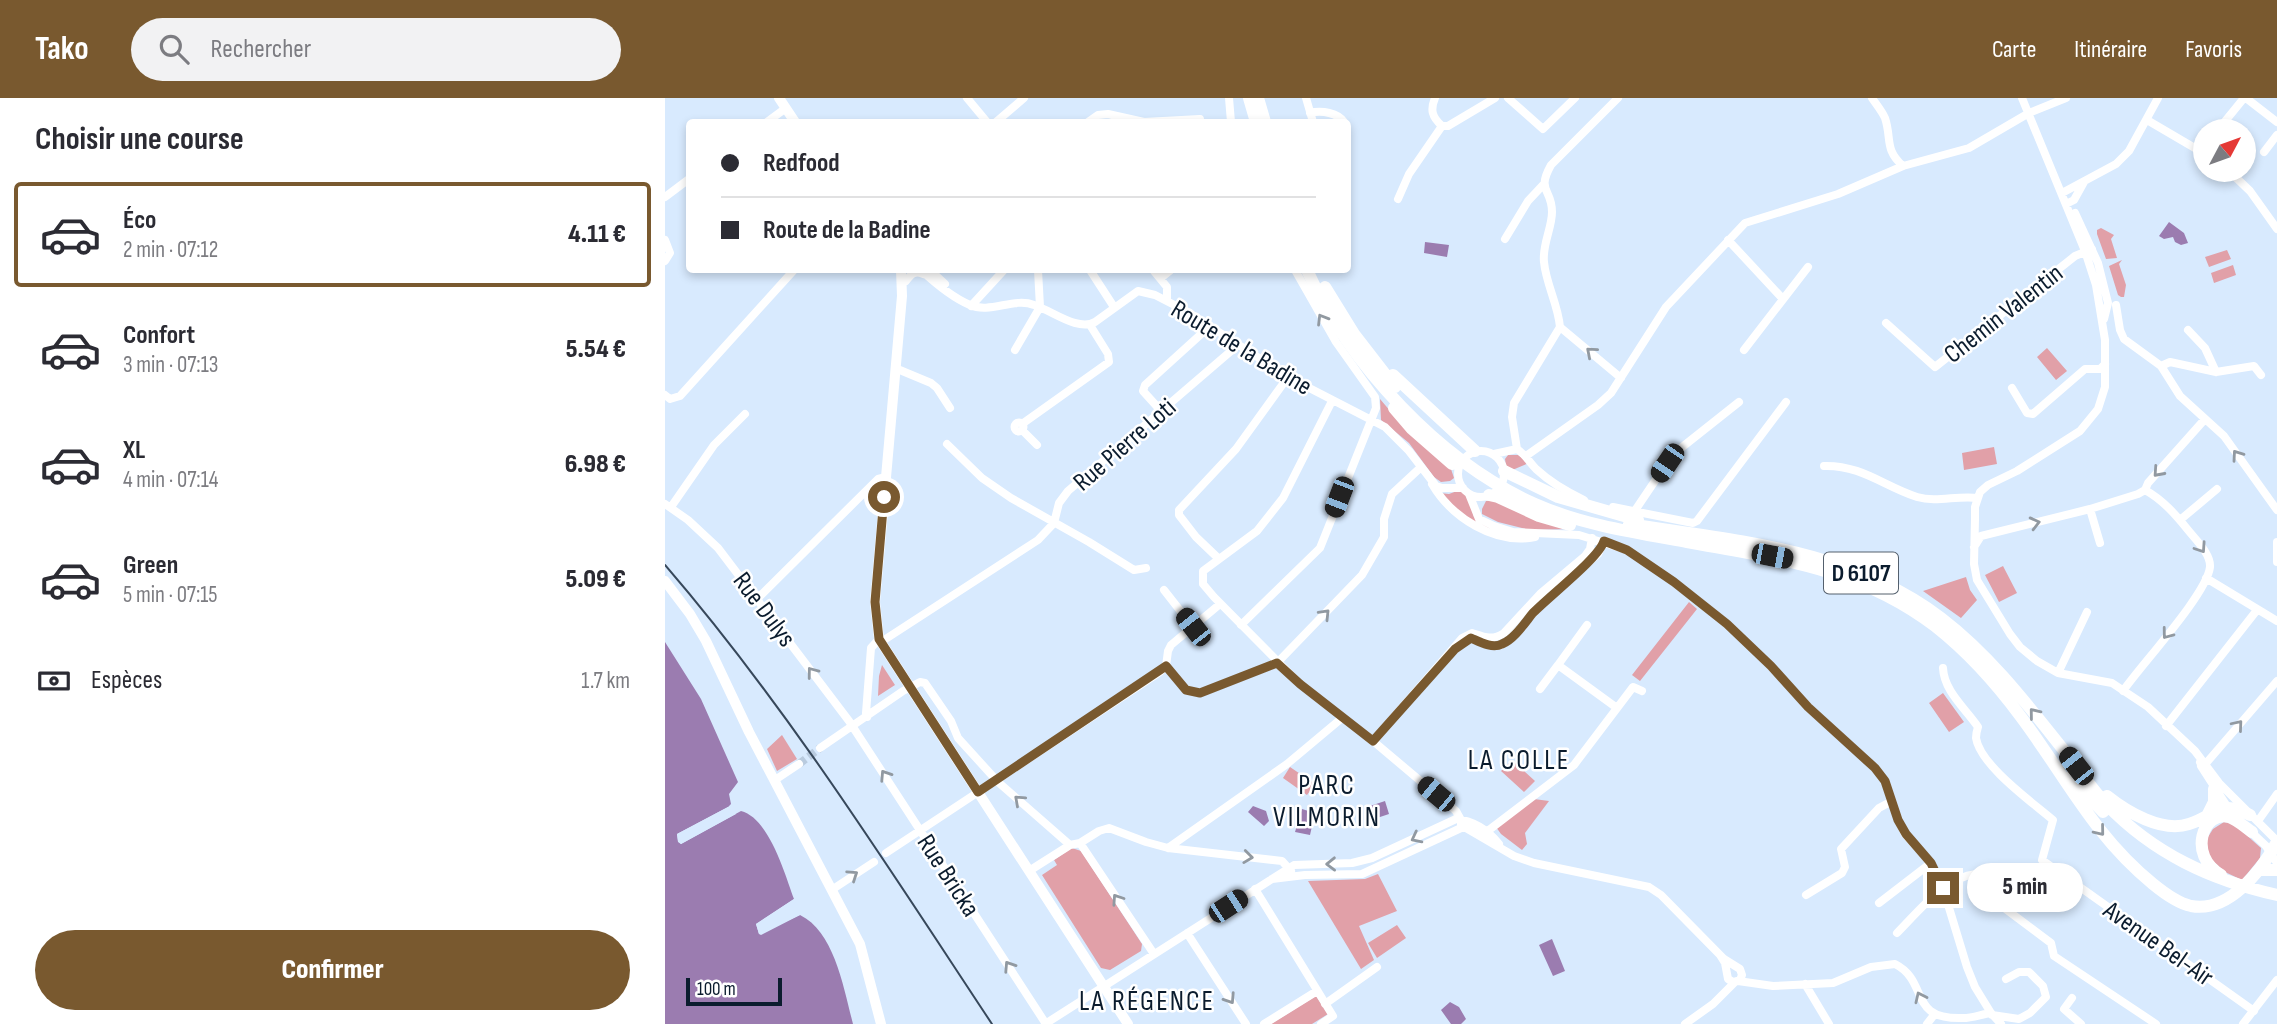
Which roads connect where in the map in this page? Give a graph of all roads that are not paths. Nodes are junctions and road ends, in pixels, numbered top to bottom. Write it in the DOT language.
graph roads {
  1 [pos="779,98"];
  2 [pos="967,98"];
  3 [pos="1024,98"];
  4 [pos="1229,98"];
  5 [pos="1249,98"];
  6 [pos="1258,98"];
  7 [pos="1306,98"];
  8 [pos="1435,98"];
  9 [pos="1495,98"];
  10 [pos="1508,98"];
  11 [pos="1575,98"];
  12 [pos="1617,98"];
  13 [pos="1872,98"];
  14 [pos="2022,98"];
  15 [pos="2066,98"];
  16 [pos="2158,98"];
  17 [pos="2245,98"];
  18 [pos="786,108"];
  19 [pos="2029,113"];
  20 [pos="1312,118"];
  21 [pos="771,119"];
  22 [pos="793,119"];
  23 [pos="984,119"];
  24 [pos="1000,119"];
  25 [pos="1093,119"];
  26 [pos="1130,119"];
  27 [pos="1231,119"];
  28 [pos="1255,119"];
  29 [pos="1264,119"];
  30 [pos="1341,119"];
  31 [pos="2227,119"];
  32 [pos="2147,120"];
  33 [pos="2277,122"];
  34 [pos="1442,126"];
  35 [pos="2277,135"];
  36 [pos="2193,147"];
  37 [pos="2264,152"];
  38 [pos="1903,166"];
  39 [pos="686,182"];
  40 [pos="2241,182"];
  41 [pos="2084,183"];
  42 [pos="1543,185"];
  43 [pos="2062,193"];
  44 [pos="665,197"];
  45 [pos="1398,199"];
  46 [pos="2068,204"];
  47 [pos="2277,229"];
  48 [pos="1505,239"];
  49 [pos="665,240"];
  50 [pos="1728,240"];
  51 [pos="2088,250"];
  52 [pos="665,261"];
  53 [pos="1808,267"];
  54 [pos="792,273"];
  55 [pos="905,273"];
  56 [pos="929,273"];
  57 [pos="992,273"];
  58 [pos="1002,273"];
  59 [pos="1038,273"];
  60 [pos="1092,273"];
  61 [pos="1156,273"];
  62 [pos="1167,273"];
  63 [pos="1297,273"];
  64 [pos="1309,273"];
  65 [pos="1317,273"];
  66 [pos="1161,278"];
  67 [pos="997,279"];
  68 [pos="2096,285"];
  69 [pos="1783,299"];
  70 [pos="1167,300"];
  71 [pos="2115,304"];
  72 [pos="971,306"];
  73 [pos="1039,307"];
  74 [pos="1114,307"];
  75 [pos="1886,323"];
  76 [pos="1090,325"];
  77 [pos="1210,326"];
  78 [pos="2102,326"];
  79 [pos="1560,327"];
  80 [pos="2188,330"];
  81 [pos="1350,337"];
  82 [pos="1238,345"];
  83 [pos="1016,350"];
  84 [pos="1744,351"];
  85 [pos="2105,364"];
  86 [pos="2161,366"];
  87 [pos="895,368"];
  88 [pos="2089,369"];
  89 [pos="2216,372"];
  90 [pos="2261,374"];
  91 [pos="1288,377"];
  92 [pos="1621,379"];
  93 [pos="2105,387"];
  94 [pos="2012,388"];
  95 [pos="665,395"];
  96 [pos="1332,401"];
  97 [pos="1739,402"];
  98 [pos="1786,402"];
  99 [pos="950,408"];
  100 [pos="1162,412"];
  101 [pos="745,414"];
  102 [pos="1371,418"];
  103 [pos="2205,419"];
  104 [pos="947,444"];
  105 [pos="1037,445"];
  106 [pos="1517,449"];
  107 [pos="1475,451"];
  108 [pos="1526,456"];
  109 [pos="1499,462"];
  110 [pos="1824,466"];
  111 [pos="1420,468"];
  112 [pos="886,477"];
  113 [pos="1429,478"];
  114 [pos="1462,483"];
  115 [pos="2217,489"];
  116 [pos="2145,490"];
  117 [pos="1484,496"];
  118 [pos="1978,498"];
  119 [pos="668,505"];
  120 [pos="1474,506"];
  121 [pos="2090,509"];
  122 [pos="2277,510"];
  123 [pos="1634,512"];
  124 [pos="2180,520"];
  125 [pos="1054,523"];
  126 [pos="1545,536"];
  127 [pos="1690,537"];
  128 [pos="1592,538"];
  129 [pos="1604,541"];
  130 [pos="2277,542"];
  131 [pos="2100,543"];
  132 [pos="1974,547"];
  133 [pos="1218,558"];
  134 [pos="2277,562"];
  135 [pos="1146,568"];
  136 [pos="2206,578"];
  137 [pos="665,581"];
  138 [pos="1164,590"];
  139 [pos="1544,596"];
  140 [pos="757,599"];
  141 [pos="1220,604"];
  142 [pos="2257,610"];
  143 [pos="2087,612"];
  144 [pos="2277,623"];
  145 [pos="1241,625"];
  146 [pos="1587,625"];
  147 [pos="1193,627"];
  148 [pos="880,641"];
  149 [pos="1277,663"];
  150 [pos="1558,665"];
  151 [pos="1166,666"];
  152 [pos="1943,668"];
  153 [pos="2058,673"];
  154 [pos="2277,681"];
  155 [pos="909,687"];
  156 [pos="1540,689"];
  157 [pos="1642,691"];
  158 [pos="2123,691"];
  159 [pos="1617,708"];
  160 [pos="867,716"];
  161 [pos="1342,718"];
  162 [pos="853,726"];
  163 [pos="2167,726"];
  164 [pos="1373,741"];
  165 [pos="820,748"];
  166 [pos="2048,754"];
  167 [pos="2201,762"];
  168 [pos="799,764"];
  169 [pos="2076,766"];
  170 [pos="775,780"];
  171 [pos="997,780"];
  172 [pos="2211,780"];
  173 [pos="978,792"];
  174 [pos="2277,794"];
  175 [pos="1892,801"];
  176 [pos="2227,807"];
  177 [pos="2208,814"];
  178 [pos="2253,823"];
  179 [pos="1461,824"];
  180 [pos="920,831"];
  181 [pos="1484,834"];
  182 [pos="1075,844"];
  183 [pos="1168,848"];
  184 [pos="2275,850"];
  185 [pos="887,853"];
  186 [pos="1372,858"];
  187 [pos="874,862"];
  188 [pos="1931,863"];
  189 [pos="1305,864"];
  190 [pos="1289,868"];
  191 [pos="1376,868"];
  192 [pos="2260,870"];
  193 [pos="2277,870"];
  194 [pos="1029,871"];
  195 [pos="1305,875"];
  196 [pos="1295,876"];
  197 [pos="1272,879"];
  198 [pos="2237,887"];
  199 [pos="1943,888"];
  200 [pos="833,889"];
  201 [pos="1255,889"];
  202 [pos="1806,895"];
  203 [pos="2277,895"];
  204 [pos="2277,902"];
  205 [pos="1879,903"];
  206 [pos="1187,933"];
  207 [pos="1897,933"];
  208 [pos="1154,954"];
  209 [pos="1377,967"];
  210 [pos="1732,972"];
  211 [pos="2006,979"];
  212 [pos="2277,983"];
  213 [pos="1805,984"];
  214 [pos="1104,987"];
  215 [pos="1318,991"];
  216 [pos="2072,998"];
  217 [pos="1325,1004"];
  218 [pos="2254,1011"];
  219 [pos="1988,1014"];
  220 [pos="1934,1015"];
  221 [pos="1335,1020"];
  222 [pos="2142,1020"];
  223 [pos="881,1024"];
  224 [pos="1046,1024"];
  225 [pos="1129,1024"];
  226 [pos="1246,1024"];
  227 [pos="1264,1024"];
  228 [pos="1321,1024"];
  229 [pos="1685,1024"];
  230 [pos="1829,1024"];
  231 [pos="1927,1024"];
  232 [pos="2001,1024"];
  233 [pos="2081,1024"];
  234 [pos="2156,1024"];
  235 [pos="2243,1024"];
  1 -- 18 [label="main road"];
  2 -- 23 [label="street"];
  3 -- 24 [label="street"];
  4 -- 27 [label="street"];
  5 -- 28 [label="highway"];
  6 -- 29 [label="highway"];
  7 -- 20 [label="street"];
  8 -- 34 [label="street"];
  9 -- 34 [label="street"];
  10 -- 11 [label="street"];
  12 -- 42 [label="street"];
  13 -- 38 [label="street"];
  14 -- 19 [label="street"];
  15 -- 19 [label="street"];
  16 -- 32 [label="street"];
  17 -- 31 [label="street"];
  17 -- 33 [label="street"];
  18 -- 21 [label="street"];
  18 -- 22 [label="main road"];
  19 -- 38 [label="street"];
  19 -- 43 [label="street"];
  20 -- 30 [label="street"];
  25 -- 26 [label="street"];
  32 -- 36 [label="street"];
  32 -- 41 [label="street"];
  34 -- 45 [label="street"];
  35 -- 37 [label="street"];
  38 -- 50 [label="street"];
  39 -- 44 [label="street"];
  40 -- 47 [label="street"];
  41 -- 43 [label="street"];
  41 -- 46 [label="street"];
  42 -- 48 [label="street"];
  42 -- 79 [label="street"];
  43 -- 46 [label="street"];
  46 -- 51 [label="street"];
  49 -- 52 [label="street"];
  50 -- 69 [label="street"];
  50 -- 92 [label="street"];
  51 -- 68 [label="street"];
  51 -- 71 [label="street"];
  51 -- 75 [label="street, Chemin Valentin"];
  53 -- 69 [label="street"];
  54 -- 95 [label="street"];
  55 -- 87 [label="main road"];
  56 -- 72 [label="street"];
  57 -- 67 [label="street"];
  58 -- 67 [label="street"];
  59 -- 73 [label="street"];
  60 -- 74 [label="street"];
  61 -- 66 [label="street"];
  62 -- 66 [label="street"];
  102 -- 63 [label="street, one-way"];
  64 -- 81 [label="highway, D 6107"];
  65 -- 81 [label="highway, D 6107"];
  66 -- 70 [label="street"];
  67 -- 72 [label="street"];
  68 -- 71 [label="street"];
  68 -- 78 [label="street"];
  69 -- 84 [label="street"];
  70 -- 74 [label="street, Route de la Badine"];
  70 -- 77 [label="street, Route de la Badine"];
  71 -- 78 [label="street"];
  71 -- 86 [label="street"];
  72 -- 73 [label="street"];
  73 -- 76 [label="street"];
  73 -- 83 [label="street"];
  74 -- 76 [label="street, Route de la Badine"];
  76 -- 105 [label="street"];
  77 -- 82 [label="street, Route de la Badine"];
  77 -- 100 [label="street"];
  78 -- 85 [label="street"];
  92 -- 79 [label="street, one-way"];
  79 -- 106 [label="street"];
  80 -- 89 [label="street"];
  81 -- 107 [label="highway"];
  81 -- 114 [label="highway"];
  81 -- 127 [label="highway, D 6107"];
  82 -- 91 [label="street, Route de la Badine"];
  82 -- 100 [label="street, Rue Pierre Loti"];
  85 -- 88 [label="street"];
  85 -- 93 [label="street"];
  86 -- 89 [label="street"];
  86 -- 103 [label="street"];
  87 -- 99 [label="street"];
  87 -- 112 [label="main road"];
  88 -- 93 [label="street"];
  88 -- 94 [label="street"];
  89 -- 90 [label="street"];
  91 -- 96 [label="street, Route de la Badine"];
  91 -- 133 [label="street"];
  92 -- 108 [label="street"];
  93 -- 118 [label="street"];
  96 -- 102 [label="street, Route de la Badine"];
  96 -- 133 [label="street"];
  97 -- 123 [label="street"];
  98 -- 123 [label="street"];
  100 -- 125 [label="street, Rue Pierre Loti"];
  101 -- 119 [label="street"];
  102 -- 111 [label="street, Route de la Badine"];
  102 -- 145 [label="street"];
  103 -- 116 [label="street, one-way"];
  122 -- 103 [label="street, one-way"];
  104 -- 125 [label="street"];
  106 -- 108 [label="street"];
  106 -- 109 [label="street"];
  107 -- 109 [label="street"];
  107 -- 114 [label="street"];
  108 -- 123 [label="street"];
  109 -- 117 [label="street"];
  109 -- 127 [label="highway"];
  110 -- 118 [label="street"];
  111 -- 113 [label="street, Route de la Badine"];
  149 -- 111 [label="street, one-way"];
  112 -- 140 [label="street"];
  112 -- 148 [label="main road"];
  113 -- 114 [label="street, Route de la Badine"];
  113 -- 126 [label="street, Route de la Badine"];
  114 -- 117 [label="street"];
  114 -- 120 [label="street, Route de la Badine"];
  115 -- 124 [label="street"];
  116 -- 121 [label="street"];
  116 -- 124 [label="street"];
  117 -- 120 [label="street"];
  117 -- 127 [label="highway"];
  118 -- 132 [label="street"];
  119 -- 140 [label="street, Rue Dulys"];
  120 -- 126 [label="street, Route de la Badine"];
  121 -- 131 [label="street"];
  132 -- 121 [label="street, one-way"];
  124 -- 136 [label="street, one-way"];
  125 -- 135 [label="street"];
  125 -- 148 [label="street, Rue Pierre Loti"];
  126 -- 128 [label="street, Route de la Badine"];
  127 -- 166 [label="highway, D 6107"];
  169 -- 127 [label="highway, D 6107, one-way"];
  128 -- 129 [label="street, Route de la Badine"];
  128 -- 139 [label="street"];
  129 -- 139 [label="street"];
  129 -- 175 [label="street, Route de la Badine"];
  130 -- 134 [label="street"];
  132 -- 153 [label="street"];
  133 -- 141 [label="street"];
  136 -- 142 [label="street"];
  136 -- 158 [label="street, one-way"];
  137 -- 170 [label="main road"];
  138 -- 147 [label="street"];
  139 -- 164 [label="street"];
  162 -- 140 [label="street, Rue Dulys, one-way"];
  141 -- 145 [label="street"];
  141 -- 147 [label="street"];
  142 -- 144 [label="street"];
  142 -- 163 [label="street"];
  143 -- 153 [label="street"];
  145 -- 149 [label="street"];
  146 -- 150 [label="street"];
  147 -- 151 [label="street"];
  148 -- 155 [label="main road"];
  148 -- 160 [label="street"];
  149 -- 151 [label="street"];
  149 -- 161 [label="street"];
  150 -- 156 [label="street"];
  150 -- 159 [label="street"];
  151 -- 171 [label="street"];
  152 -- 218 [label="street, Avenue Bel-Air"];
  153 -- 158 [label="street"];
  167 -- 154 [label="street, one-way"];
  155 -- 160 [label="street"];
  155 -- 171 [label="street"];
  155 -- 173 [label="main road"];
  157 -- 159 [label="street"];
  158 -- 163 [label="street"];
  159 -- 181 [label="street"];
  160 -- 162 [label="street"];
  161 -- 164 [label="street"];
  161 -- 183 [label="street"];
  162 -- 165 [label="street"];
  180 -- 162 [label="street, Rue Bricka, one-way"];
  163 -- 167 [label="street"];
  164 -- 179 [label="street"];
  166 -- 192 [label="highway, one-way"];
  166 -- 198 [label="highway, D 6107"];
  167 -- 172 [label="street"];
  168 -- 170 [label="street"];
  169 -- 177 [label="highway"];
  169 -- 198 [label="highway, D 6107"];
  170 -- 200 [label="main road"];
  171 -- 173 [label="street"];
  182 -- 171 [label="street, one-way"];
  172 -- 176 [label="street"];
  172 -- 177 [label="highway"];
  172 -- 178 [label="street"];
  173 -- 180 [label="street"];
  173 -- 194 [label="main road"];
  174 -- 178 [label="street"];
  175 -- 188 [label="street, Route de la Badine"];
  175 -- 202 [label="street"];
  176 -- 177 [label="highway"];
  176 -- 178 [label="highway"];
  178 -- 184 [label="street"];
  178 -- 198 [label="highway"];
  179 -- 181 [label="street"];
  179 -- 186 [label="street, one-way"];
  179 -- 191 [label="street"];
  180 -- 185 [label="street"];
  224 -- 180 [label="street, Rue Bricka, one-way"];
  181 -- 210 [label="street"];
  182 -- 183 [label="street"];
  182 -- 194 [label="street"];
  208 -- 182 [label="street, one-way"];
  183 -- 190 [label="street, one-way"];
  184 -- 192 [label="highway"];
  186 -- 189 [label="street, one-way"];
  186 -- 191 [label="street"];
  200 -- 187 [label="street, one-way"];
  188 -- 199 [label="street, Route de la Badine"];
  188 -- 205 [label="street"];
  189 -- 190 [label="street"];
  189 -- 195 [label="street"];
  190 -- 196 [label="street"];
  190 -- 197 [label="street"];
  191 -- 195 [label="street"];
  192 -- 193 [label="highway"];
  194 -- 214 [label="main road"];
  195 -- 196 [label="street"];
  196 -- 197 [label="street"];
  197 -- 201 [label="street"];
  198 -- 203 [label="highway, D 6107"];
  198 -- 204 [label="highway, D 6107"];
  199 -- 207 [label="street"];
  199 -- 219 [label="street, Route de la Badine"];
  199 -- 222 [label="street"];
  200 -- 223 [label="main road"];
  201 -- 206 [label="street"];
  201 -- 215 [label="street"];
  206 -- 208 [label="street"];
  206 -- 226 [label="street, one-way"];
  208 -- 214 [label="street"];
  209 -- 217 [label="street"];
  210 -- 213 [label="street"];
  210 -- 229 [label="street"];
  211 -- 219 [label="street"];
  212 -- 218 [label="street"];
  220 -- 213 [label="street, one-way"];
  213 -- 230 [label="street"];
  214 -- 224 [label="street"];
  214 -- 225 [label="main road"];
  215 -- 217 [label="street"];
  215 -- 227 [label="street"];
  216 -- 233 [label="street"];
  217 -- 221 [label="street"];
  218 -- 235 [label="street"];
  219 -- 220 [label="street"];
  219 -- 232 [label="street, Route de la Badine"];
  220 -- 231 [label="street"];
  221 -- 228 [label="street"];
  222 -- 234 [label="street"];
}
